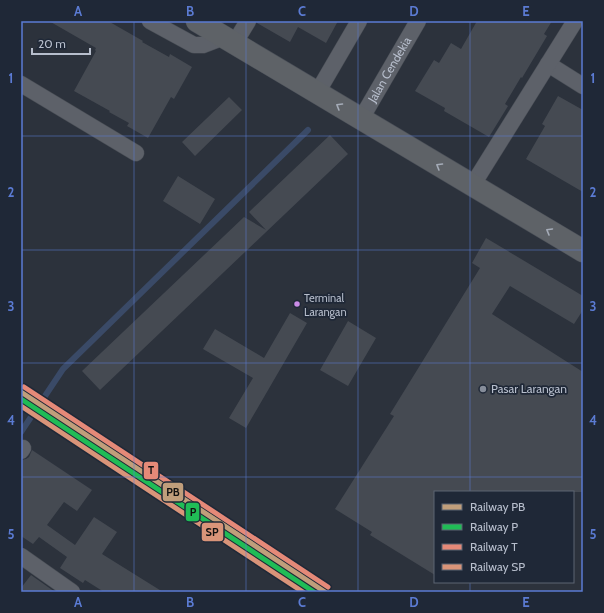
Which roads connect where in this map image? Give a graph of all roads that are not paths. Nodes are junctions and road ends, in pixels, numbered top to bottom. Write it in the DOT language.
graph roads {
  1 [pos="150,21"];
  2 [pos="197,21"];
  3 [pos="248,21"];
  4 [pos="359,21"];
  5 [pos="418,21"];
  6 [pos="574,21"];
  7 [pos="229,41"];
  8 [pos="548,64"];
  9 [pos="21,84"];
  10 [pos="583,86"];
  11 [pos="317,93"];
  12 [pos="361,119"];
  13 [pos="136,153"];
  14 [pos="472,186"];
  15 [pos="583,251"];
  16 [pos="21,556"];
  17 [pos="71,592"];
  1 -- 7 [label="street"];
  2 -- 7 [label="highway"];
  3 -- 7 [label="street"];
  4 -- 11 [label="street"];
  5 -- 12 [label="street, Jalan Cendekia"];
  6 -- 8 [label="street"];
  7 -- 11 [label="highway"];
  8 -- 10 [label="street"];
  8 -- 14 [label="street"];
  9 -- 13 [label="street"];
  12 -- 11 [label="highway, one-way"];
  14 -- 12 [label="highway, one-way"];
  15 -- 14 [label="highway, one-way"];
  16 -- 17 [label="street"];
}
